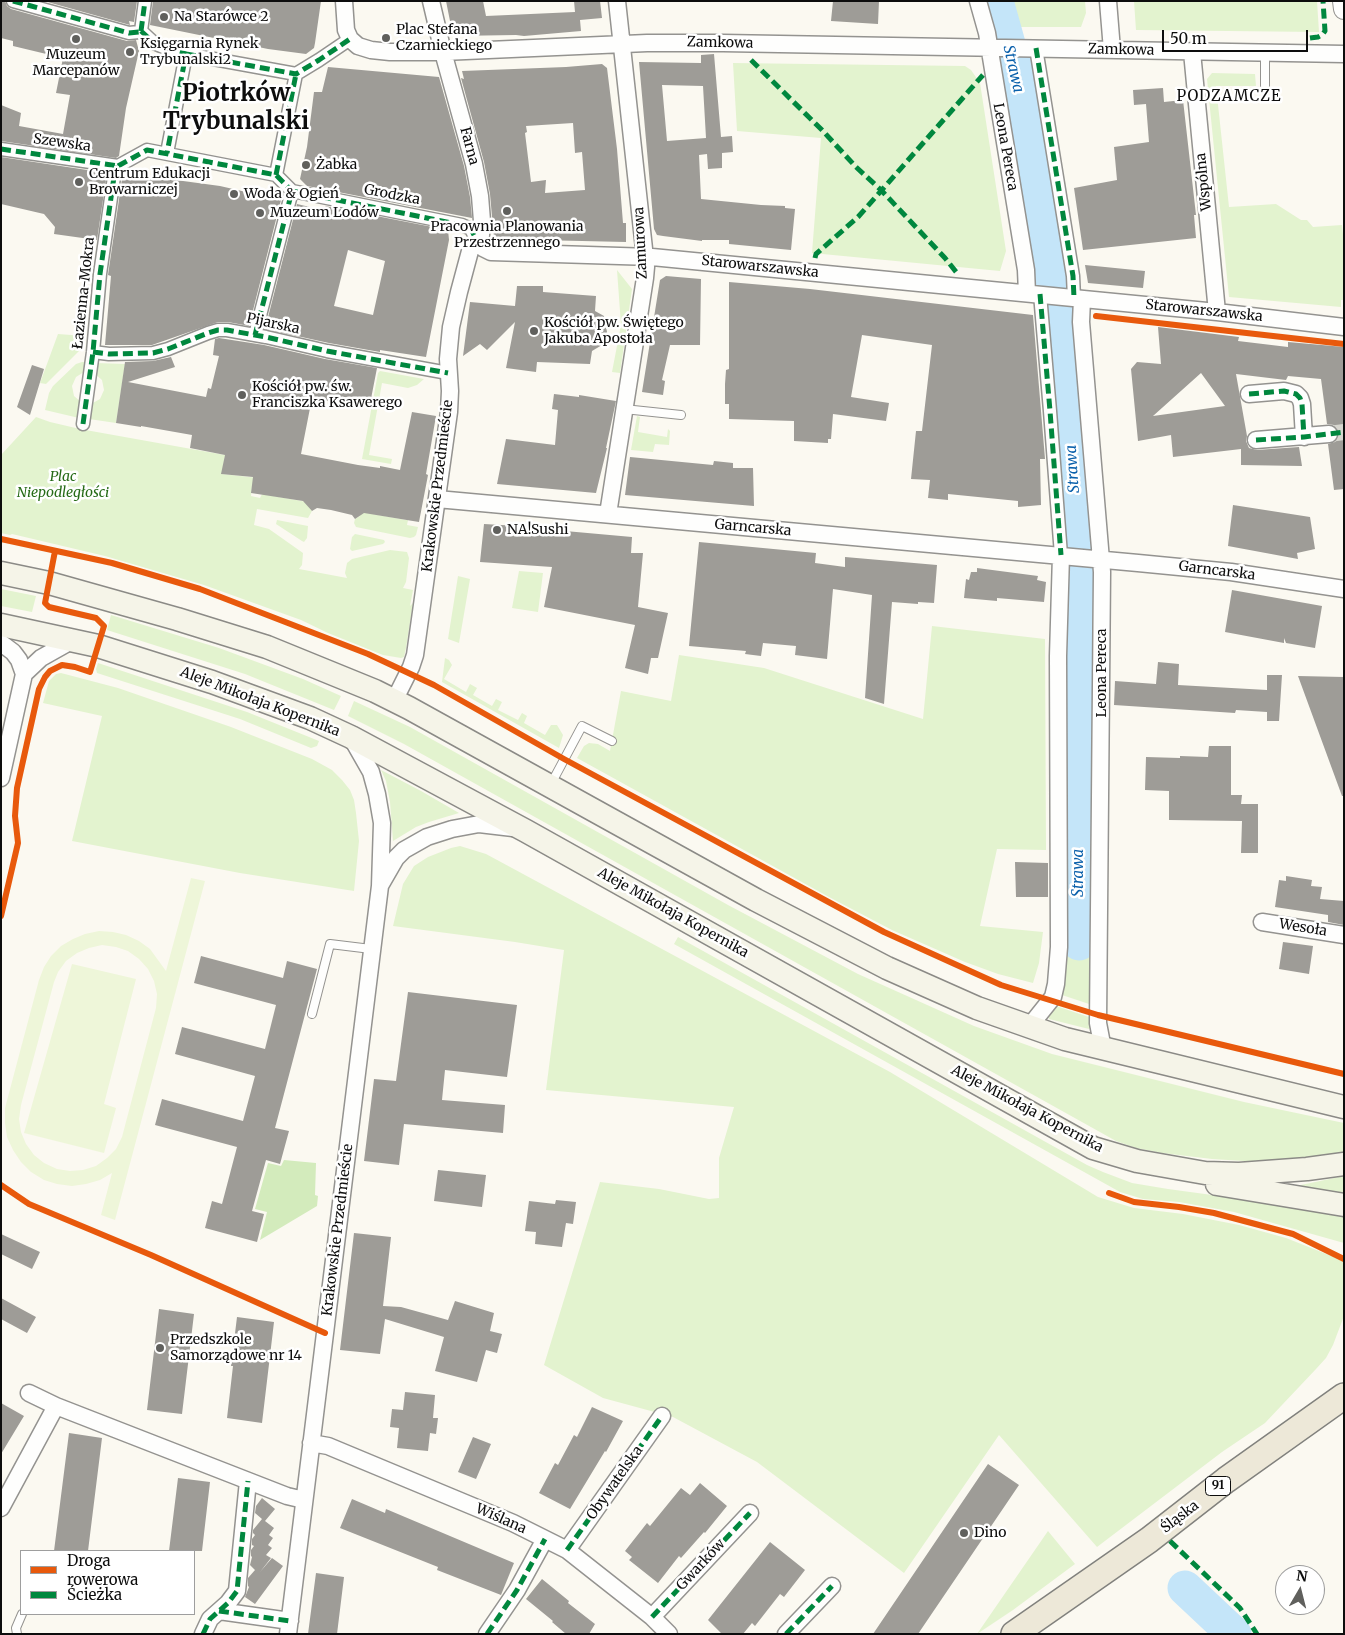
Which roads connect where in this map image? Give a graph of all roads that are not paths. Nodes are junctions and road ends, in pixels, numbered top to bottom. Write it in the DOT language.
graph roads {
  1 [pos="13,1"];
  2 [pos="145,1"];
  3 [pos="344,1"];
  4 [pos="431,1"];
  5 [pos="617,1"];
  6 [pos="978,1"];
  7 [pos="1108,1"];
  8 [pos="1343,1"];
  9 [pos="1344,10"];
  10 [pos="141,31"];
  11 [pos="350,39"];
  12 [pos="622,44"];
  13 [pos="993,48"];
  14 [pos="1036,48"];
  15 [pos="1112,50"];
  16 [pos="443,52"];
  17 [pos="1192,52"];
  18 [pos="1265,52"];
  19 [pos="186,54"];
  20 [pos="1344,54"];
  21 [pos="296,74"];
  22 [pos="1265,86"];
  23 [pos="1,149"];
  24 [pos="167,154"];
  25 [pos="118,166"];
  26 [pos="276,175"];
  27 [pos="292,191"];
  28 [pos="476,241"];
  29 [pos="645,256"];
  30 [pos="1056,296"];
  31 [pos="1217,312"];
  32 [pos="1344,327"];
  33 [pos="255,335"];
  34 [pos="93,352"];
  35 [pos="448,373"];
  36 [pos="1249,394"];
  37 [pos="624,408"];
  38 [pos="681,415"];
  39 [pos="83,424"];
  40 [pos="1329,434"];
  41 [pos="1304,437"];
  42 [pos="1256,440"];
  43 [pos="437,499"];
  44 [pos="608,514"];
  45 [pos="1064,556"];
  46 [pos="1095,559"];
  47 [pos="1,573"];
  48 [pos="1344,589"];
  49 [pos="1,625"];
  50 [pos="73,640"];
  51 [pos="1,642"];
  52 [pos="24,674"];
  53 [pos="394,701"];
  54 [pos="351,737"];
  55 [pos="612,741"];
  56 [pos="1,778"];
  57 [pos="550,785"];
  58 [pos="526,831"];
  59 [pos="380,886"];
  60 [pos="1262,922"];
  61 [pos="1344,935"];
  62 [pos="372,949"];
  63 [pos="312,1014"];
  64 [pos="1029,1027"];
  65 [pos="1103,1048"];
  66 [pos="1344,1107"];
  67 [pos="1093,1148"];
  68 [pos="1344,1164"];
  69 [pos="1344,1205"];
  70 [pos="29,1393"];
  71 [pos="1344,1396"];
  72 [pos="56,1406"];
  73 [pos="662,1416"];
  74 [pos="311,1443"];
  75 [pos="248,1481"];
  76 [pos="304,1500"];
  77 [pos="1,1508"];
  78 [pos="750,1513"];
  79 [pos="545,1539"];
  80 [pos="567,1550"];
  81 [pos="832,1586"];
  82 [pos="219,1611"];
  83 [pos="22,1615"];
  84 [pos="652,1617"];
  85 [pos="289,1627"];
  86 [pos="17,1634"];
  87 [pos="203,1634"];
  88 [pos="487,1634"];
  89 [pos="669,1634"];
  90 [pos="786,1634"];
  91 [pos="1014,1634"];
  1 -- 10 [label="street"];
  2 -- 10 [label="street"];
  3 -- 11 [label="street"];
  4 -- 16 [label="street"];
  5 -- 12 [label="street, Zamurowa"];
  6 -- 13 [label="street, Leona Pereca"];
  7 -- 15 [label="street"];
  8 -- 9 [label="street"];
  10 -- 19 [label="street"];
  11 -- 16 [label="street"];
  11 -- 21 [label="street"];
  12 -- 13 [label="street, Zamkowa"];
  12 -- 16 [label="street, Zamkowa"];
  12 -- 29 [label="street, Zamurowa"];
  13 -- 14 [label="street, Zamkowa"];
  13 -- 30 [label="street, Leona Pereca"];
  14 -- 15 [label="street, Zamkowa"];
  14 -- 30 [label="street, Leona Pereca"];
  15 -- 17 [label="street, Zamkowa"];
  16 -- 28 [label="street, Farna"];
  17 -- 18 [label="street, Zamkowa"];
  17 -- 31 [label="street, Wspólna"];
  18 -- 20 [label="street, Zamkowa"];
  18 -- 22 [label="lane"];
  19 -- 21 [label="street"];
  19 -- 24 [label="street"];
  21 -- 26 [label="street"];
  23 -- 25 [label="street, Szewska"];
  24 -- 25 [label="street"];
  24 -- 26 [label="street"];
  25 -- 34 [label="street, Łazienna-Mokra"];
  26 -- 27 [label="street"];
  27 -- 28 [label="street, Grodzka"];
  27 -- 33 [label="street"];
  28 -- 29 [label="street, Starowarszawska"];
  28 -- 35 [label="street, Krakowskie Przedmieście"];
  29 -- 30 [label="street, Starowarszawska"];
  29 -- 37 [label="street, Zamurowa"];
  30 -- 31 [label="street, Starowarszawska"];
  30 -- 45 [label="street, Leona Pereca"];
  30 -- 46 [label="street, Leona Pereca"];
  31 -- 32 [label="street, Starowarszawska"];
  33 -- 34 [label="street, Pijarska"];
  33 -- 35 [label="street, Pijarska"];
  34 -- 39 [label="street, Łazienna-Mokra"];
  35 -- 43 [label="street, Krakowskie Przedmieście"];
  36 -- 41 [label="street"];
  37 -- 38 [label="lane"];
  37 -- 44 [label="street, Zamurowa"];
  40 -- 41 [label="street"];
  41 -- 42 [label="street"];
  43 -- 44 [label="street, Garncarska"];
  43 -- 53 [label="street, Krakowskie Przedmieście"];
  44 -- 45 [label="street, Garncarska"];
  45 -- 46 [label="street, Garncarska"];
  45 -- 64 [label="street, Leona Pereca"];
  46 -- 48 [label="street, Garncarska"];
  46 -- 65 [label="street, Leona Pereca"];
  47 -- 53 [label="main road"];
  49 -- 50 [label="main road, Aleje Mikołaja Kopernika"];
  50 -- 52 [label="street"];
  50 -- 54 [label="main road, Aleje Mikołaja Kopernika"];
  51 -- 52 [label="street"];
  52 -- 56 [label="street"];
  53 -- 57 [label="main road"];
  54 -- 58 [label="main road, Aleje Mikołaja Kopernika"];
  54 -- 59 [label="street, Krakowskie Przedmieście"];
  55 -- 57 [label="lane"];
  57 -- 64 [label="main road"];
  58 -- 59 [label="street, Krakowskie Przedmieście"];
  58 -- 67 [label="main road, Aleje Mikołaja Kopernika"];
  59 -- 62 [label="street, Krakowskie Przedmieście"];
  60 -- 61 [label="street, Wesoła"];
  62 -- 63 [label="lane"];
  62 -- 74 [label="street, Krakowskie Przedmieście"];
  64 -- 65 [label="main road"];
  65 -- 66 [label="main road"];
  67 -- 68 [label="main road, Aleje Mikołaja Kopernika"];
  67 -- 69 [label="main road"];
  70 -- 72 [label="street"];
  71 -- 91 [label="main road, Śląska / 91"];
  72 -- 75 [label="street"];
  72 -- 77 [label="street"];
  73 -- 80 [label="street, Obywatelska"];
  74 -- 76 [label="street, Krakowskie Przedmieście"];
  74 -- 79 [label="street, Wiślana"];
  75 -- 76 [label="street"];
  75 -- 82 [label="street"];
  76 -- 85 [label="street, Krakowskie Przedmieście"];
  78 -- 84 [label="street, Gwarków"];
  79 -- 80 [label="street, Wiślana"];
  79 -- 88 [label="street"];
  80 -- 84 [label="street, Wiślana"];
  81 -- 90 [label="street"];
  82 -- 85 [label="street"];
  82 -- 87 [label="street"];
  83 -- 86 [label="lane"];
  84 -- 89 [label="street, Wiślana"];
}
